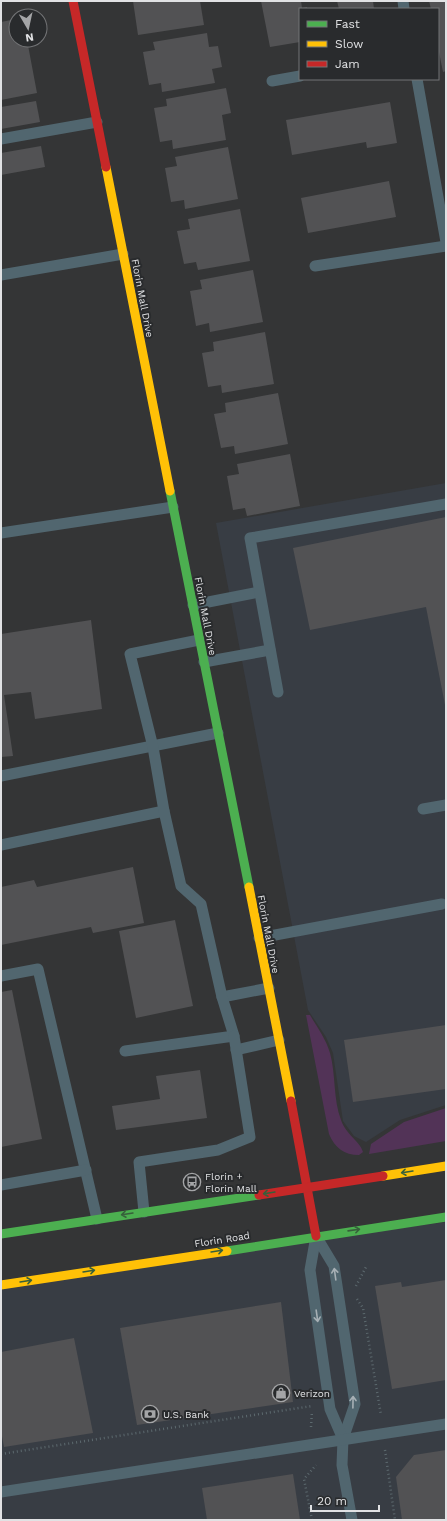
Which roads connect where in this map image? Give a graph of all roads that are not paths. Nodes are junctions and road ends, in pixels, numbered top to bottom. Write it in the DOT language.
graph roads {
  1 [pos="73,1"];
  2 [pos="299,76"];
  3 [pos="417,80"];
  4 [pos="272,81"];
  5 [pos="97,122"];
  6 [pos="1,139"];
  7 [pos="446,242"];
  8 [pos="446,246"];
  9 [pos="123,254"];
  10 [pos="315,266"];
  11 [pos="1,276"];
  12 [pos="446,504"];
  13 [pos="173,507"];
  14 [pos="1,533"];
  15 [pos="260,592"];
  16 [pos="193,605"];
  17 [pos="199,640"];
  18 [pos="270,650"];
  19 [pos="204,662"];
  20 [pos="278,692"];
  21 [pos="218,733"];
  22 [pos="153,747"];
  23 [pos="1,776"];
  24 [pos="446,805"];
  25 [pos="423,809"];
  26 [pos="164,810"];
  27 [pos="1,846"];
  28 [pos="442,904"];
  29 [pos="259,938"];
  30 [pos="1,976"];
  31 [pos="269,988"];
  32 [pos="222,997"];
  33 [pos="234,1036"];
  34 [pos="279,1040"];
  35 [pos="236,1050"];
  36 [pos="125,1051"];
  37 [pos="446,1166"];
  38 [pos="86,1170"];
  39 [pos="1,1185"];
  40 [pos="308,1186"];
  41 [pos="144,1212"];
  42 [pos="446,1216"];
  43 [pos="97,1219"];
  44 [pos="2,1232"];
  45 [pos="316,1236"];
  46 [pos="1,1284"];
  47 [pos="446,1424"];
  48 [pos="343,1439"];
  49 [pos="1,1492"];
  50 [pos="352,1520"];
  1 -- 5 [label="street, Florin Mall Drive"];
  2 -- 4 [label="lane"];
  3 -- 7 [label="lane"];
  5 -- 6 [label="lane"];
  5 -- 9 [label="street, Florin Mall Drive"];
  8 -- 10 [label="lane"];
  9 -- 11 [label="lane"];
  9 -- 13 [label="street, Florin Mall Drive"];
  12 -- 15 [label="lane"];
  13 -- 14 [label="lane"];
  13 -- 16 [label="street, Florin Mall Drive"];
  15 -- 16 [label="lane"];
  15 -- 18 [label="lane"];
  16 -- 17 [label="street, Florin Mall Drive"];
  17 -- 19 [label="street, Florin Mall Drive"];
  17 -- 22 [label="lane"];
  18 -- 19 [label="lane"];
  18 -- 20 [label="lane"];
  19 -- 21 [label="street, Florin Mall Drive"];
  21 -- 22 [label="lane"];
  21 -- 29 [label="street, Florin Mall Drive"];
  22 -- 23 [label="lane"];
  22 -- 26 [label="lane"];
  24 -- 25 [label="lane"];
  26 -- 27 [label="lane"];
  26 -- 32 [label="lane"];
  28 -- 29 [label="lane"];
  29 -- 31 [label="street, Florin Mall Drive"];
  30 -- 38 [label="lane"];
  31 -- 32 [label="lane"];
  31 -- 34 [label="street, Florin Mall Drive"];
  32 -- 33 [label="lane"];
  33 -- 35 [label="lane"];
  33 -- 36 [label="lane"];
  34 -- 35 [label="lane"];
  34 -- 40 [label="street, Florin Mall Drive"];
  35 -- 41 [label="lane"];
  37 -- 40 [label="street, one-way"];
  38 -- 39 [label="lane"];
  38 -- 43 [label="lane"];
  40 -- 41 [label="street, one-way"];
  40 -- 45 [label="street, Florin Mall Drive"];
  41 -- 43 [label="street, one-way"];
  45 -- 42 [label="street, Florin Road, one-way"];
  43 -- 44 [label="street"];
  46 -- 45 [label="street, Florin Road, one-way"];
  45 -- 48 [label="lane, one-way"];
  48 -- 45 [label="lane, one-way"];
  47 -- 48 [label="lane"];
  48 -- 49 [label="lane"];
  48 -- 50 [label="lane"];
}
